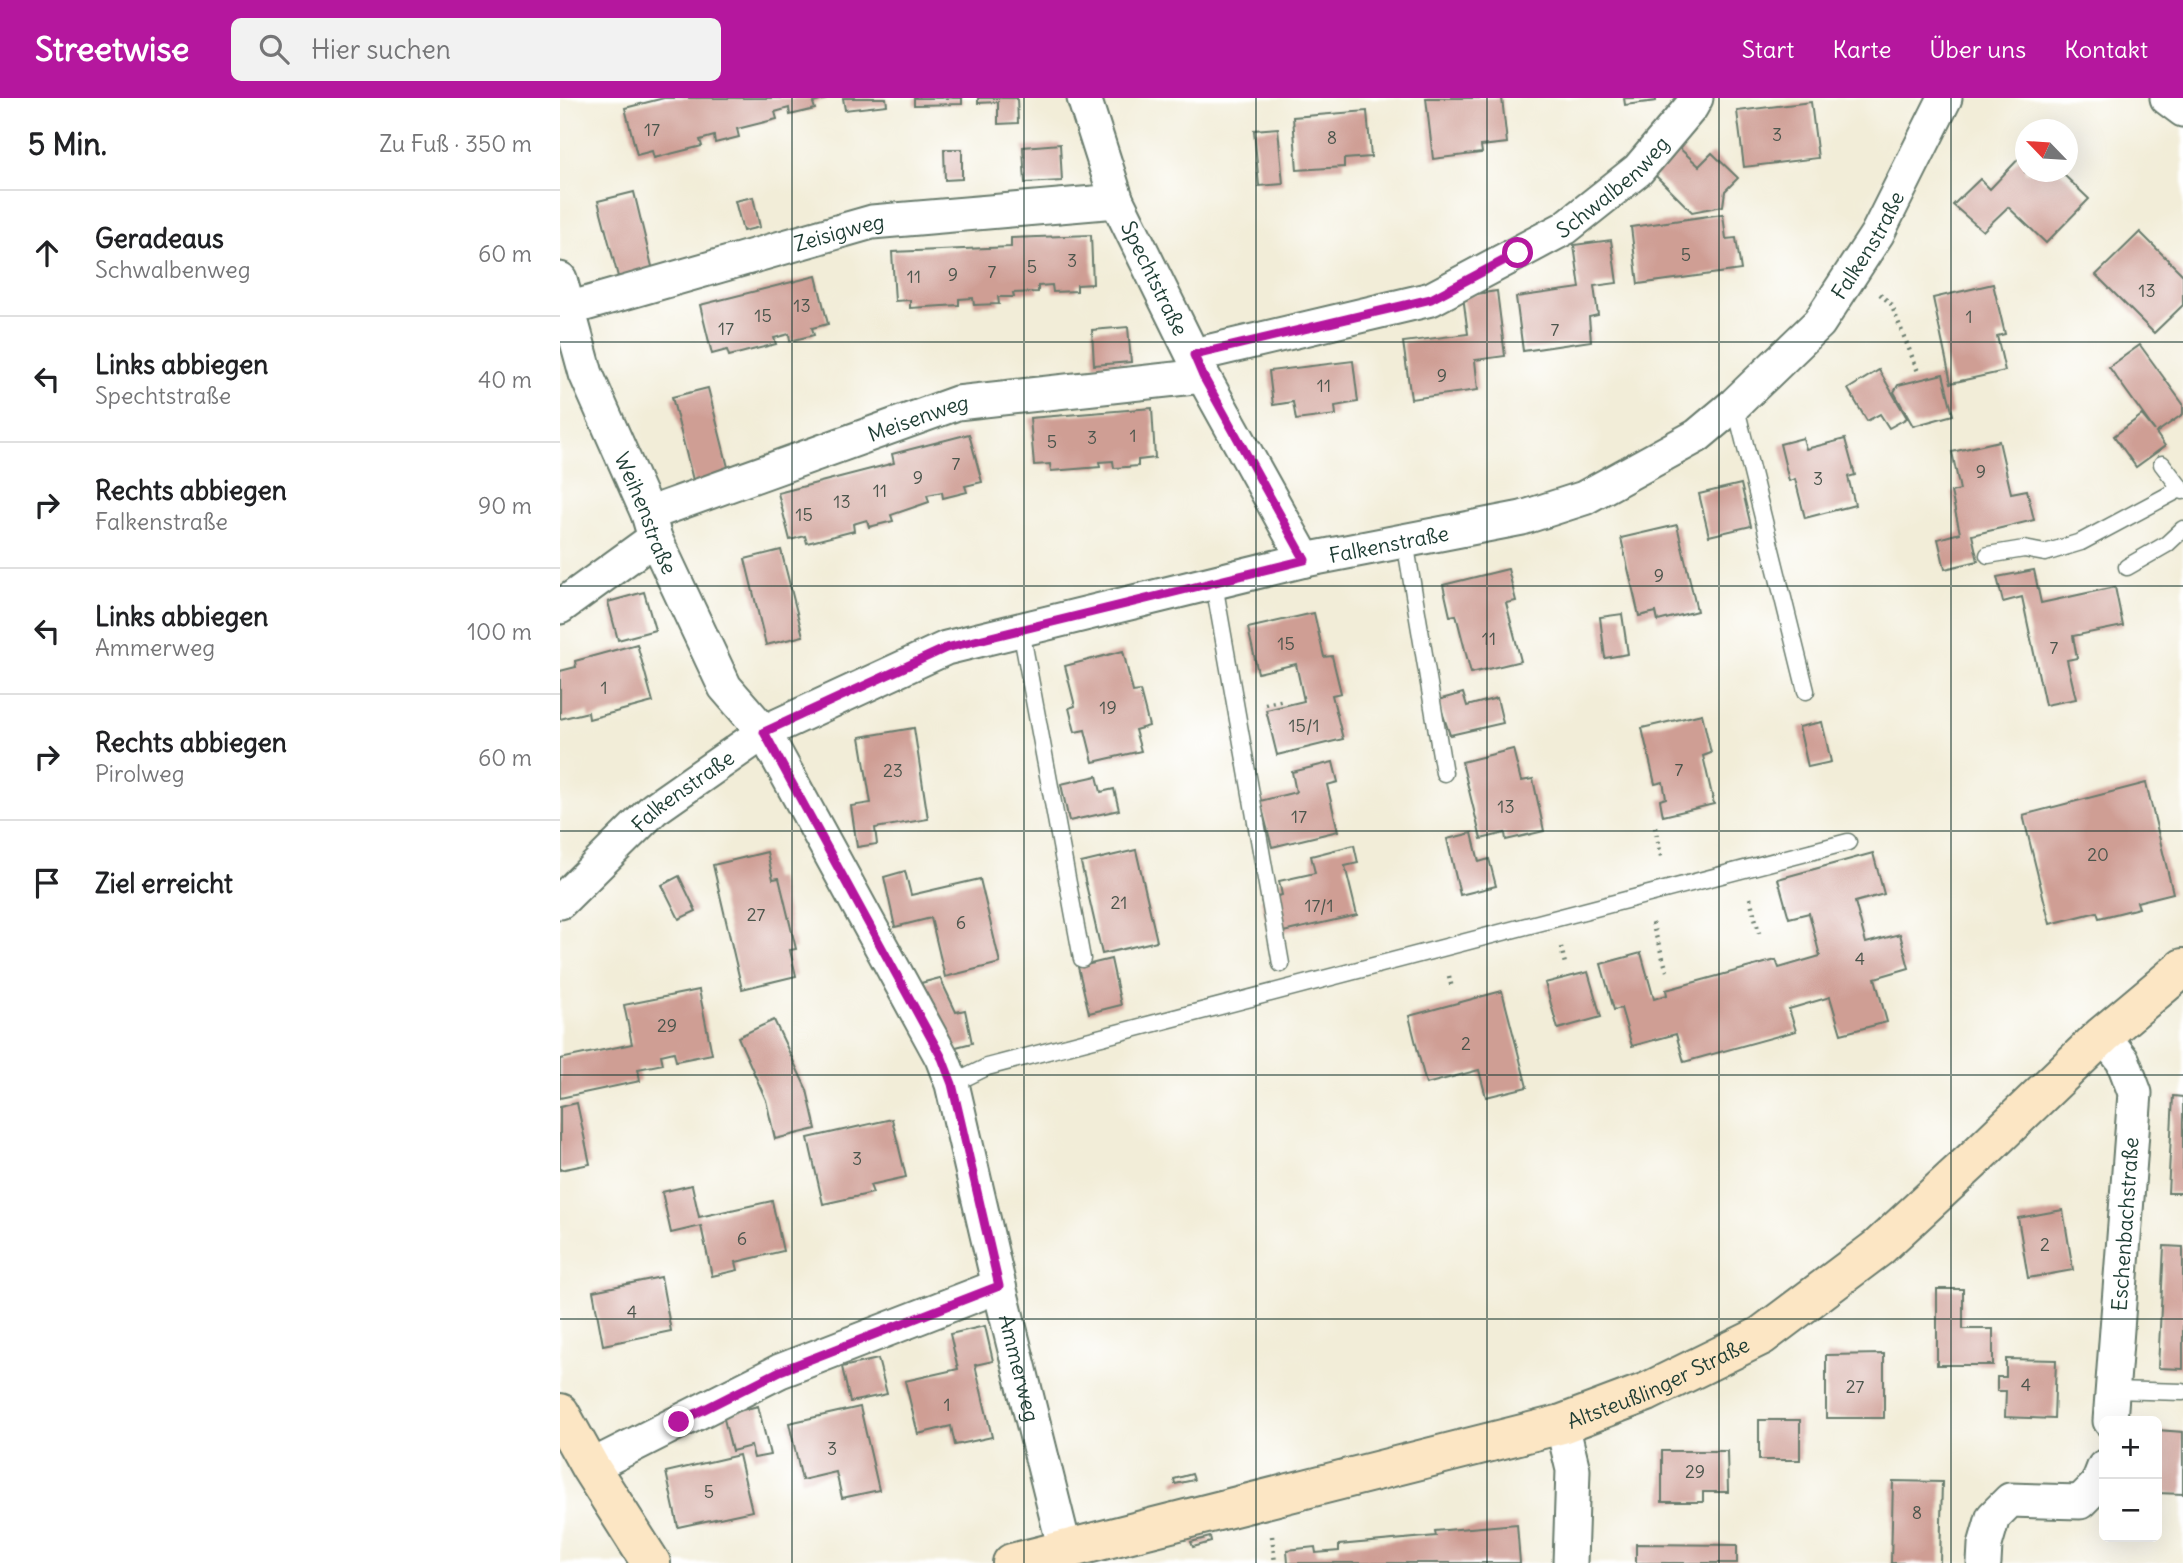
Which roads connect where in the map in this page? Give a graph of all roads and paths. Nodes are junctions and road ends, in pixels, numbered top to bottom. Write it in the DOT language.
graph roads {
  1 [pos="1084,98"];
  2 [pos="1696,98"];
  3 [pos="1945,98"];
  4 [pos="2167,98"];
  5 [pos="2183,110"];
  6 [pos="1117,201"];
  7 [pos="1853,270"];
  8 [pos="564,294"];
  9 [pos="1199,366"];
  10 [pos="1919,374"];
  11 [pos="573,382"];
  12 [pos="1735,404"];
  13 [pos="2162,464"];
  14 [pos="2181,490"];
  15 [pos="651,526"];
  16 [pos="2183,529"];
  17 [pos="1405,541"];
  18 [pos="1988,555"];
  19 [pos="1305,560"];
  20 [pos="2127,567"];
  21 [pos="1214,584"];
  22 [pos="560,607"];
  23 [pos="1021,629"];
  24 [pos="1806,691"];
  25 [pos="764,732"];
  26 [pos="1444,773"];
  27 [pos="1848,842"];
  28 [pos="1742,870"];
  29 [pos="1644,895"];
  30 [pos="560,902"];
  31 [pos="1759,933"];
  32 [pos="1082,959"];
  33 [pos="1281,964"];
  34 [pos="2183,968"];
  35 [pos="1667,971"];
  36 [pos="2102,1035"];
  37 [pos="952,1084"];
  38 [pos="999,1286"];
  39 [pos="2183,1392"];
  40 [pos="2112,1406"];
  41 [pos="560,1413"];
  42 [pos="1562,1424"];
  43 [pos="590,1467"];
  44 [pos="2099,1479"];
  45 [pos="1065,1550"];
  46 [pos="651,1563"];
  47 [pos="1012,1563"];
  48 [pos="1570,1563"];
  49 [pos="1984,1563"];
  1 -- 6 [label="street, Spechtstraße"];
  2 -- 9 [label="street, Schwalbenweg"];
  3 -- 7 [label="street, Falkenstraße"];
  4 -- 5 [label="street"];
  6 -- 8 [label="street, Zeisigweg"];
  6 -- 9 [label="street, Spechtstraße"];
  7 -- 10 [label="path"];
  7 -- 12 [label="street, Falkenstraße"];
  8 -- 11 [label="street, Weihenstraße"];
  9 -- 15 [label="street, Meisenweg"];
  9 -- 19 [label="street, Spechtstraße"];
  11 -- 15 [label="street, Weihenstraße"];
  12 -- 17 [label="street, Falkenstraße"];
  12 -- 24 [label="lane"];
  13 -- 14 [label="lane"];
  14 -- 18 [label="lane"];
  15 -- 22 [label="street, Meisenweg"];
  15 -- 25 [label="street, Weihenstraße"];
  16 -- 20 [label="lane"];
  17 -- 19 [label="street, Falkenstraße"];
  17 -- 26 [label="lane"];
  19 -- 21 [label="street, Falkenstraße"];
  21 -- 23 [label="street, Falkenstraße"];
  21 -- 33 [label="lane"];
  23 -- 25 [label="street, Falkenstraße"];
  23 -- 32 [label="lane"];
  25 -- 30 [label="street, Falkenstraße"];
  25 -- 37 [label="street, Ammerweg"];
  27 -- 28 [label="lane"];
  28 -- 29 [label="lane"];
  28 -- 31 [label="path"];
  29 -- 35 [label="path"];
  29 -- 37 [label="lane"];
  34 -- 36 [label="street, Altsteußlinger Straße"];
  36 -- 40 [label="street, Eschenbachstraße"];
  36 -- 42 [label="street, Altsteußlinger Straße"];
  37 -- 38 [label="street, Ammerweg"];
  38 -- 43 [label="street"];
  38 -- 45 [label="street, Ammerweg"];
  39 -- 40 [label="lane"];
  41 -- 43 [label="street"];
  42 -- 45 [label="street, Altsteußlinger Straße"];
  42 -- 48 [label="street"];
  43 -- 46 [label="street"];
  44 -- 49 [label="street"];
  45 -- 47 [label="street, Altsteußlinger Straße"];
}
